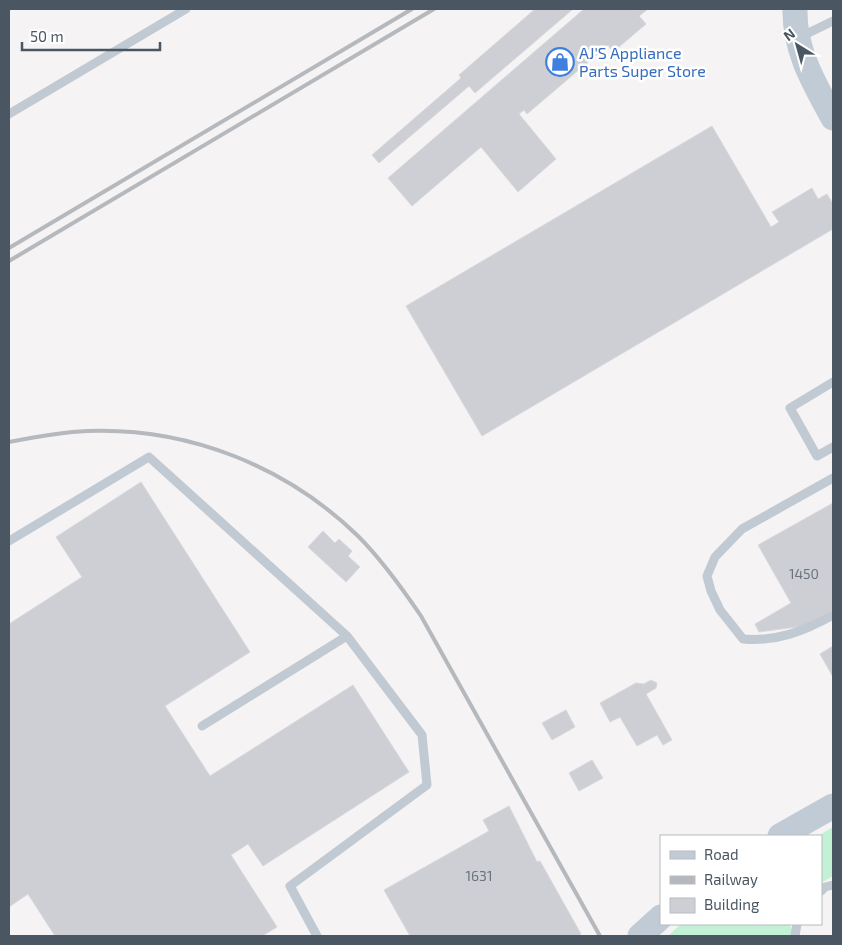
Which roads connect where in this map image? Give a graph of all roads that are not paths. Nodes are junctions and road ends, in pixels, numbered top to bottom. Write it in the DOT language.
graph roads {
  1 [pos="186,9"];
  2 [pos="794,9"];
  3 [pos="833,20"];
  4 [pos="798,38"];
  5 [pos="9,114"];
  6 [pos="833,118"];
  7 [pos="833,382"];
  8 [pos="833,447"];
  9 [pos="833,478"];
  10 [pos="9,541"];
  11 [pos="833,615"];
  12 [pos="347,636"];
  13 [pos="202,726"];
  14 [pos="833,806"];
  15 [pos="782,835"];
  16 [pos="660,918"];
  17 [pos="317,936"];
  18 [pos="640,936"];
  1 -- 5 [label="lane"];
  2 -- 4 [label="street"];
  3 -- 4 [label="lane"];
  4 -- 6 [label="street"];
  7 -- 8 [label="lane"];
  9 -- 11 [label="lane"];
  10 -- 12 [label="lane"];
  12 -- 13 [label="lane"];
  12 -- 17 [label="lane"];
  14 -- 15 [label="street"];
  16 -- 18 [label="street"];
}
